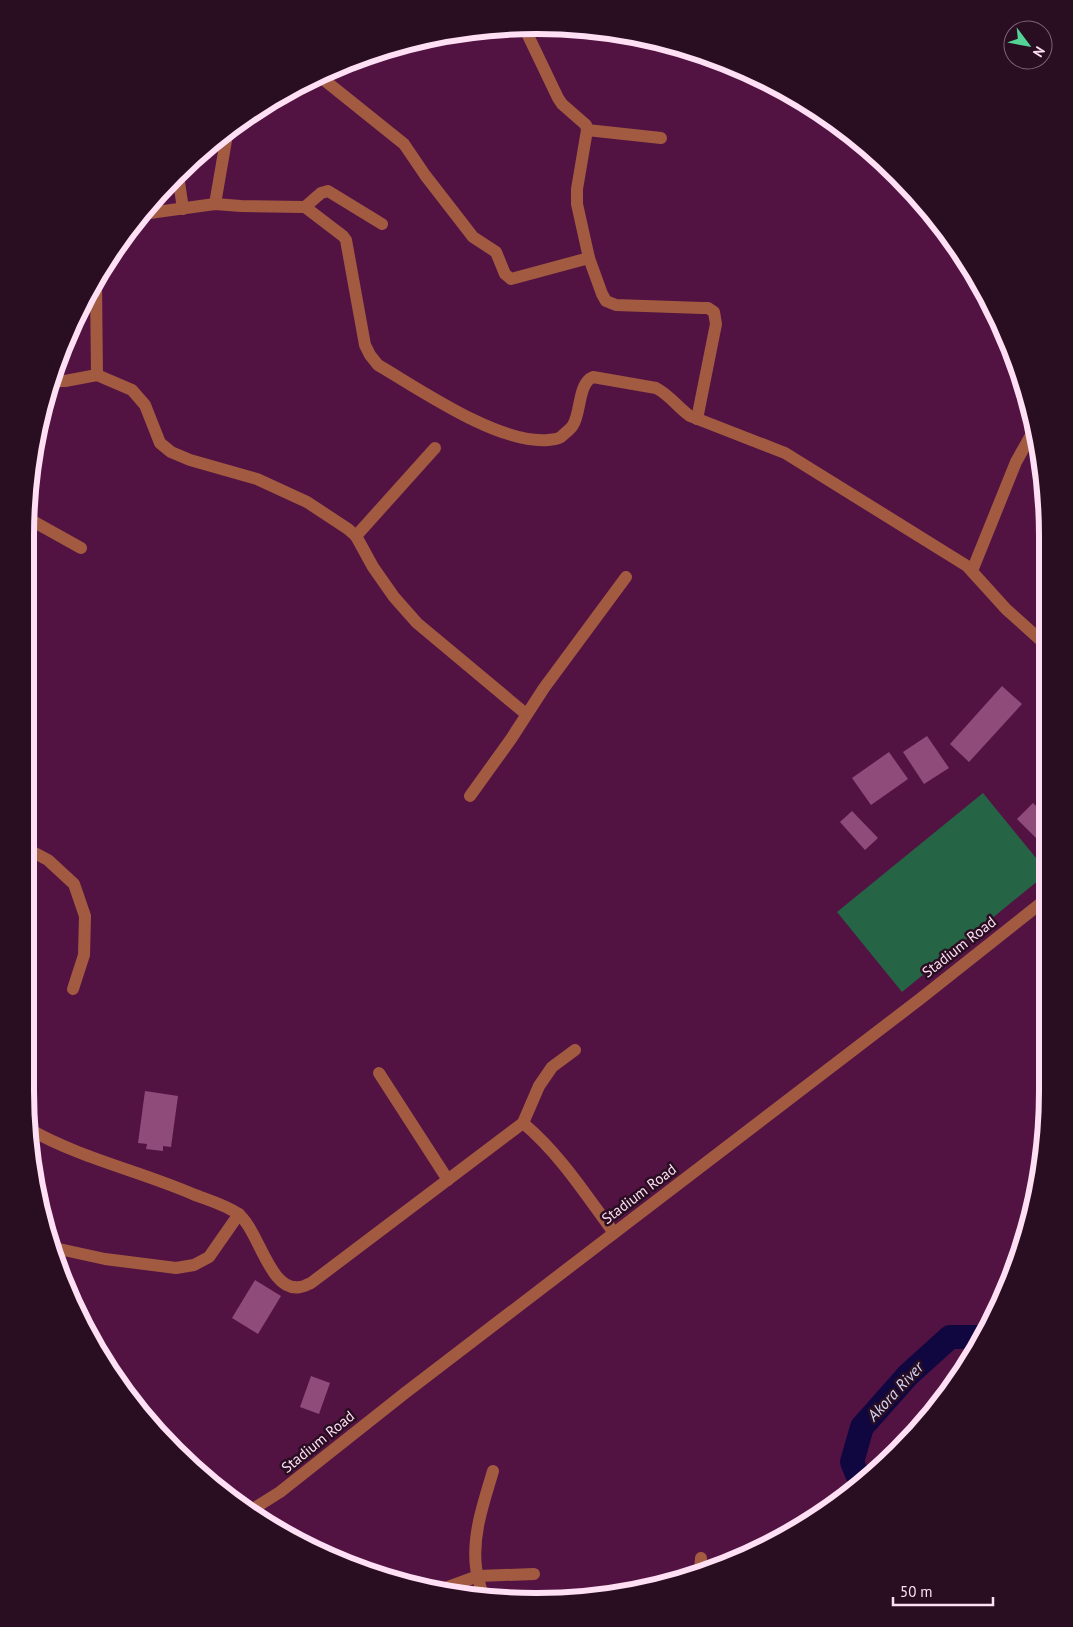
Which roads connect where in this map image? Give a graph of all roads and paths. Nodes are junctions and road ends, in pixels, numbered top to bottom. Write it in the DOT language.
graph roads {
  1 [pos="527,34"];
  2 [pos="325,81"];
  3 [pos="587,130"];
  4 [pos="661,138"];
  5 [pos="226,142"];
  6 [pos="179,183"];
  7 [pos="215,204"];
  8 [pos="305,207"];
  9 [pos="183,208"];
  10 [pos="153,212"];
  11 [pos="382,224"];
  12 [pos="589,258"];
  13 [pos="96,294"];
  14 [pos="97,374"];
  15 [pos="58,381"];
  16 [pos="697,419"];
  17 [pos="1030,437"];
  18 [pos="435,448"];
  19 [pos="34,522"];
  20 [pos="356,536"];
  21 [pos="80,548"];
  22 [pos="972,571"];
  23 [pos="626,577"];
  24 [pos="1039,639"];
  25 [pos="526,714"];
  26 [pos="470,796"];
  27 [pos="34,853"];
  28 [pos="1039,905"];
  29 [pos="73,989"];
  30 [pos="575,1050"];
  31 [pos="379,1073"];
  32 [pos="523,1123"];
  33 [pos="36,1133"];
  34 [pos="448,1180"];
  35 [pos="238,1214"];
  36 [pos="614,1233"];
  37 [pos="59,1248"];
  38 [pos="493,1471"];
  39 [pos="255,1508"];
  40 [pos="701,1558"];
  41 [pos="700,1566"];
  42 [pos="534,1574"];
  43 [pos="478,1576"];
  44 [pos="451,1586"];
  45 [pos="481,1590"];
  1 -- 3 [label="street"];
  2 -- 12 [label="street"];
  3 -- 4 [label="street"];
  3 -- 12 [label="street"];
  5 -- 7 [label="street"];
  6 -- 9 [label="street"];
  7 -- 8 [label="street"];
  7 -- 9 [label="street"];
  8 -- 11 [label="street"];
  8 -- 16 [label="street"];
  9 -- 10 [label="street"];
  12 -- 16 [label="street"];
  13 -- 14 [label="street"];
  14 -- 15 [label="street"];
  14 -- 20 [label="street"];
  16 -- 22 [label="street"];
  17 -- 22 [label="street"];
  18 -- 20 [label="street"];
  19 -- 21 [label="street"];
  20 -- 25 [label="street"];
  22 -- 24 [label="street"];
  23 -- 25 [label="street"];
  25 -- 26 [label="street"];
  27 -- 29 [label="street"];
  28 -- 36 [label="street, Stadium Road"];
  30 -- 32 [label="street"];
  31 -- 34 [label="street"];
  32 -- 34 [label="street"];
  32 -- 36 [label="street"];
  33 -- 35 [label="street"];
  34 -- 35 [label="street"];
  35 -- 37 [label="street"];
  36 -- 39 [label="street, Stadium Road"];
  38 -- 43 [label="street"];
  40 -- 41 [label="street"];
  42 -- 43 [label="street"];
  43 -- 44 [label="street"];
  43 -- 45 [label="street"];
}
